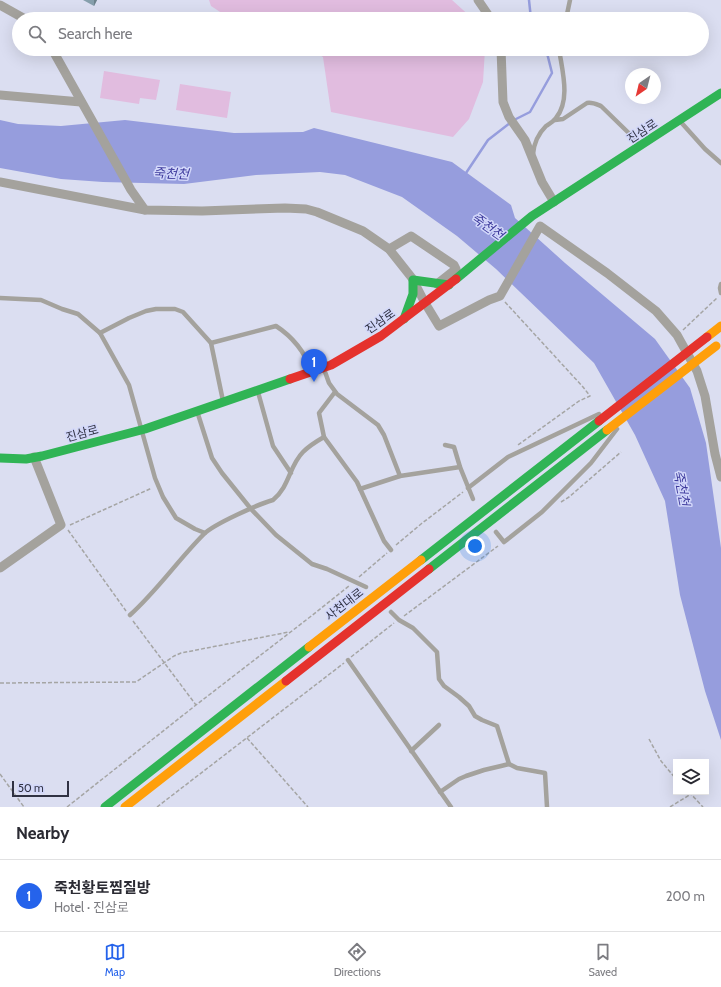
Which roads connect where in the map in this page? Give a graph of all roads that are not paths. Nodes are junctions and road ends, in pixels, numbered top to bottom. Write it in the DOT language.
graph roads {
  1 [pos="478,0"];
  2 [pos="570,0"];
  3 [pos="0,5"];
  4 [pos="12,12"];
  5 [pos="486,12"];
  6 [pos="567,12"];
  7 [pos="56,56"];
  8 [pos="501,56"];
  9 [pos="560,56"];
  10 [pos="721,93"];
  11 [pos="0,95"];
  12 [pos="717,99"];
  13 [pos="81,102"];
  14 [pos="555,120"];
  15 [pos="679,120"];
  16 [pos="642,145"];
  17 [pos="532,157"];
  18 [pos="721,163"];
  19 [pos="0,182"];
  20 [pos="554,202"];
  21 [pos="144,210"];
  22 [pos="530,218"];
  23 [pos="538,229"];
  24 [pos="389,249"];
  25 [pos="413,280"];
  26 [pos="437,284"];
  27 [pos="721,284"];
  28 [pos="449,285"];
  29 [pos="721,294"];
  30 [pos="0,298"];
  31 [pos="425,304"];
  32 [pos="404,319"];
  33 [pos="721,326"];
  34 [pos="100,333"];
  35 [pos="211,342"];
  36 [pos="718,344"];
  37 [pos="323,368"];
  38 [pos="312,372"];
  39 [pos="257,391"];
  40 [pos="336,392"];
  41 [pos="223,403"];
  42 [pos="620,404"];
  43 [pos="197,411"];
  44 [pos="629,413"];
  45 [pos="142,430"];
  46 [pos="324,437"];
  47 [pos="445,445"];
  48 [pos="0,458"];
  49 [pos="34,458"];
  50 [pos="460,467"];
  51 [pos="290,473"];
  52 [pos="400,476"];
  53 [pos="721,477"];
  54 [pos="468,488"];
  55 [pos="360,489"];
  56 [pos="473,498"];
  57 [pos="251,509"];
  58 [pos="496,532"];
  59 [pos="205,533"];
  60 [pos="390,550"];
  61 [pos="0,568"];
  62 [pos="366,588"];
  63 [pos="391,612"];
  64 [pos="130,615"];
  65 [pos="348,660"];
  66 [pos="439,725"];
  67 [pos="411,751"];
  68 [pos="509,764"];
  69 [pos="440,792"];
  70 [pos="105,807"];
  71 [pos="125,807"];
  72 [pos="451,807"];
  73 [pos="547,807"];
  1 -- 5 [label="street"];
  2 -- 6 [label="lane"];
  3 -- 4 [label="street"];
  7 -- 13 [label="street"];
  8 -- 17 [label="street"];
  9 -- 14 [label="lane"];
  10 -- 12 [label="main road, 진삼로"];
  11 -- 13 [label="street"];
  12 -- 15 [label="main road, 진삼로"];
  13 -- 21 [label="street"];
  14 -- 16 [label="lane"];
  14 -- 17 [label="lane"];
  15 -- 16 [label="main road, 진삼로"];
  15 -- 18 [label="lane"];
  16 -- 20 [label="main road, 진삼로"];
  17 -- 20 [label="street"];
  19 -- 21 [label="street"];
  20 -- 22 [label="main road, 진삼로"];
  21 -- 24 [label="street"];
  22 -- 23 [label="street"];
  22 -- 28 [label="main road, 진삼로"];
  23 -- 31 [label="street"];
  23 -- 53 [label="street"];
  24 -- 25 [label="street"];
  24 -- 26 [label="street"];
  25 -- 26 [label="main road"];
  25 -- 31 [label="street"];
  25 -- 32 [label="main road"];
  26 -- 28 [label="main road"];
  27 -- 29 [label="lane"];
  28 -- 31 [label="main road, 진삼로"];
  30 -- 34 [label="lane"];
  31 -- 32 [label="main road, 진삼로"];
  32 -- 37 [label="main road, 진삼로"];
  33 -- 42 [label="main road, 사천대로, bridge"];
  34 -- 35 [label="lane"];
  34 -- 45 [label="lane"];
  35 -- 38 [label="lane"];
  35 -- 41 [label="lane"];
  36 -- 44 [label="main road, 사천대로, bridge"];
  37 -- 38 [label="main road, 진삼로"];
  37 -- 40 [label="lane"];
  38 -- 39 [label="main road, 진삼로"];
  39 -- 41 [label="main road, 진삼로"];
  39 -- 51 [label="lane"];
  40 -- 46 [label="lane"];
  40 -- 52 [label="lane"];
  41 -- 43 [label="main road, 진삼로"];
  42 -- 54 [label="lane"];
  42 -- 70 [label="main road, 사천대로, bridge"];
  43 -- 45 [label="main road, 진삼로"];
  43 -- 57 [label="lane"];
  44 -- 58 [label="lane"];
  44 -- 71 [label="main road, 사천대로, bridge"];
  45 -- 49 [label="main road, 진삼로"];
  45 -- 59 [label="lane"];
  46 -- 51 [label="lane"];
  46 -- 55 [label="lane"];
  47 -- 50 [label="lane"];
  48 -- 49 [label="main road, 진삼로"];
  49 -- 61 [label="street"];
  50 -- 52 [label="lane"];
  50 -- 54 [label="lane"];
  51 -- 57 [label="lane"];
  52 -- 55 [label="lane"];
  54 -- 56 [label="lane"];
  55 -- 60 [label="lane"];
  57 -- 59 [label="lane"];
  57 -- 62 [label="lane"];
  59 -- 64 [label="lane"];
  63 -- 68 [label="lane"];
  65 -- 67 [label="lane"];
  66 -- 67 [label="lane"];
  67 -- 69 [label="lane"];
  68 -- 69 [label="lane"];
  68 -- 73 [label="lane"];
  69 -- 72 [label="lane"];
}
